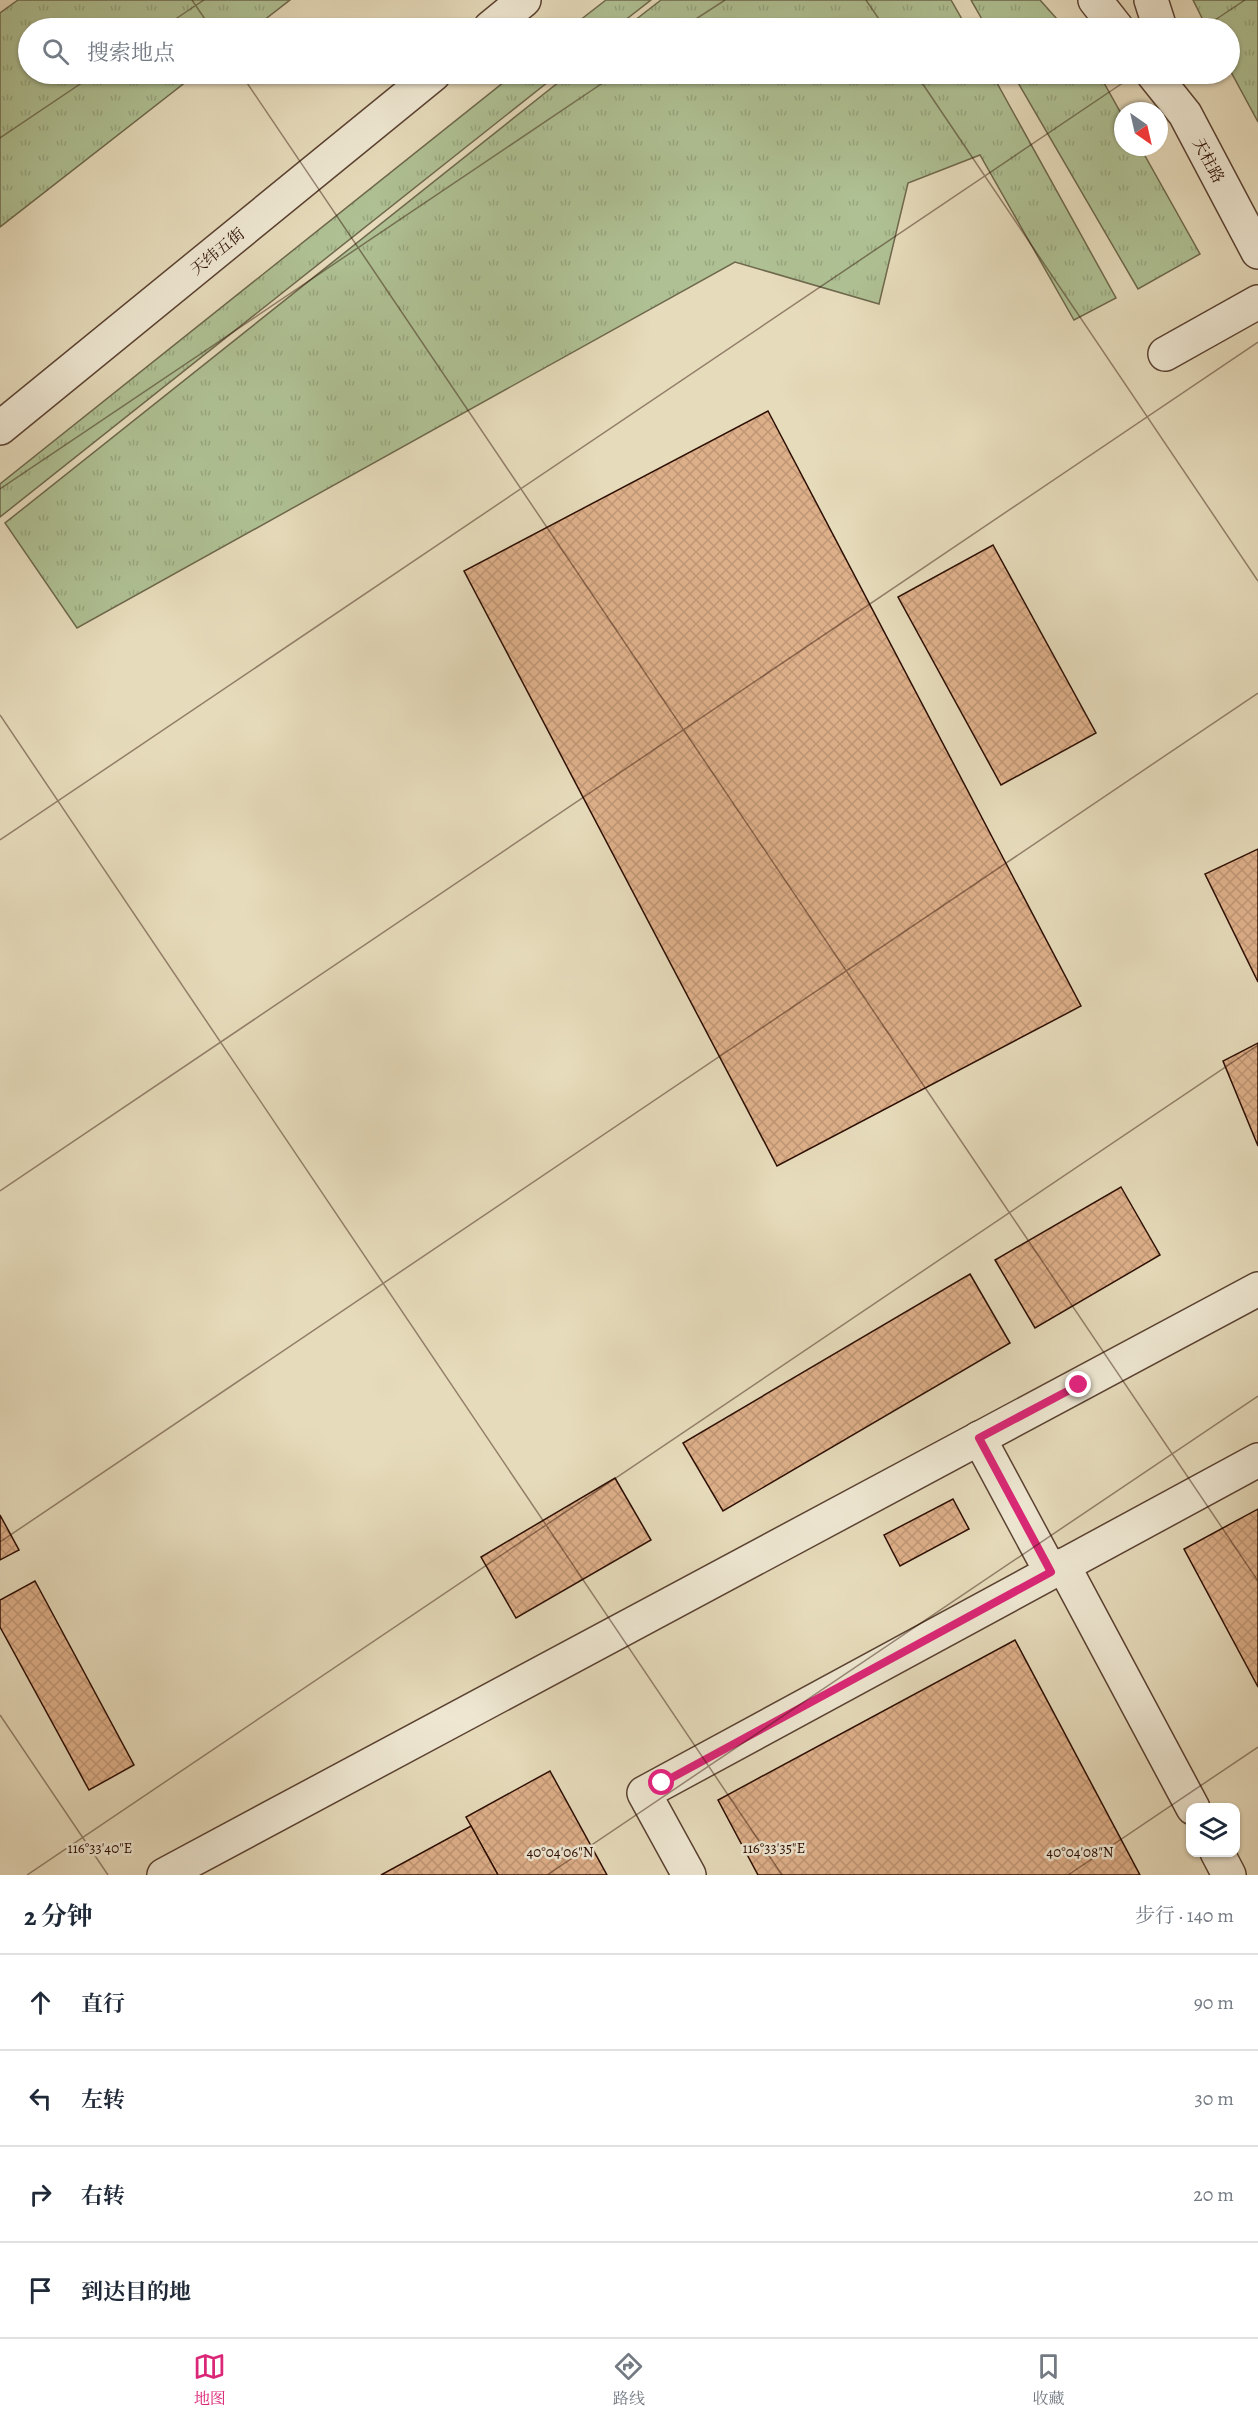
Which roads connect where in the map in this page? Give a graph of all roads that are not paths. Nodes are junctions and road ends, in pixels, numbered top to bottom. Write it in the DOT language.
graph roads {
  1 [pos="524,0"];
  2 [pos="1095,0"];
  3 [pos="1151,0"];
  4 [pos="502,18"];
  5 [pos="1109,18"];
  6 [pos="1157,18"];
  7 [pos="422,84"];
  8 [pos="1161,84"];
  9 [pos="1176,84"];
  10 [pos="1185,114"];
  11 [pos="1258,252"];
  12 [pos="1258,302"];
  13 [pos="1165,354"];
  14 [pos="0,428"];
  15 [pos="1258,1288"];
  16 [pos="979,1438"];
  17 [pos="1258,1460"];
  18 [pos="1057,1569"];
  19 [pos="1189,1803"];
  20 [pos="1219,1857"];
  21 [pos="164,1875"];
  22 [pos="688,1875"];
  23 [pos="1228,1875"];
  1 -- 4 [label="street"];
  2 -- 5 [label="street"];
  3 -- 6 [label="street"];
  7 -- 14 [label="street, 天纬五街"];
  8 -- 10 [label="street, 天柱路"];
  9 -- 10 [label="street"];
  10 -- 11 [label="street, 天柱路"];
  12 -- 13 [label="street"];
  15 -- 16 [label="street"];
  16 -- 18 [label="street"];
  16 -- 21 [label="street"];
  17 -- 18 [label="street"];
  18 -- 19 [label="street"];
  18 -- 22 [label="street"];
  20 -- 23 [label="street"];
}
